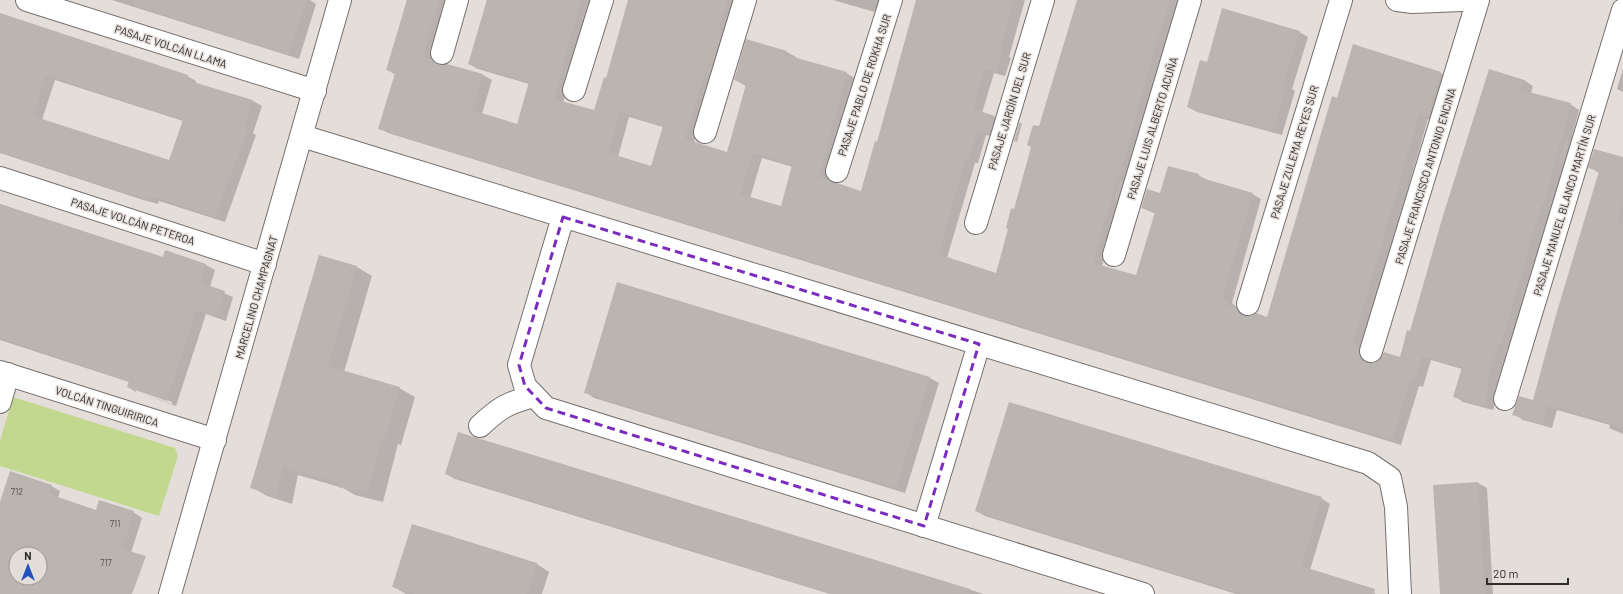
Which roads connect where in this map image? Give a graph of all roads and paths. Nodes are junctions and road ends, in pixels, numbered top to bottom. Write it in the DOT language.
graph roads {
  1 [pos="27,0"];
  2 [pos="340,0"];
  3 [pos="457,0"];
  4 [pos="602,0"];
  5 [pos="745,0"];
  6 [pos="891,0"];
  7 [pos="1043,0"];
  8 [pos="1190,0"];
  9 [pos="1341,0"];
  10 [pos="1397,0"];
  11 [pos="1462,0"];
  12 [pos="1478,0"];
  13 [pos="1623,10"];
  14 [pos="442,52"];
  15 [pos="574,90"];
  16 [pos="315,91"];
  17 [pos="705,132"];
  18 [pos="302,136"];
  19 [pos="837,171"];
  20 [pos="0,178"];
  21 [pos="563,217"];
  22 [pos="976,223"];
  23 [pos="1114,255"];
  24 [pos="265,264"];
  25 [pos="1248,304"];
  26 [pos="979,344"];
  27 [pos="1371,351"];
  28 [pos="4,373"];
  29 [pos="534,396"];
  30 [pos="1505,399"];
  31 [pos="0,402"];
  32 [pos="480,426"];
  33 [pos="214,440"];
  34 [pos="924,526"];
  35 [pos="170,594"];
  36 [pos="1143,594"];
  37 [pos="1400,594"];
  1 -- 16 [label="street, PASAJE VOLCÁN LLAMA"];
  2 -- 16 [label="street, MARCELINO CHAMPAGNAT"];
  3 -- 14 [label="street"];
  4 -- 15 [label="street"];
  5 -- 17 [label="street"];
  6 -- 19 [label="street, PASAJE PABLO DE ROKHA SUR"];
  7 -- 22 [label="street, PASAJE JARDÍN DEL SUR"];
  8 -- 23 [label="street, PASAJE LUIS ALBERTO ACUÑA"];
  9 -- 25 [label="street, PASAJE ZULEMA REYES SUR"];
  10 -- 11 [label="street"];
  12 -- 27 [label="street, PASAJE FRANCISCO ANTONIO ENCINA"];
  13 -- 30 [label="street, PASAJE MANUEL BLANCO MARTÍN SUR"];
  16 -- 18 [label="street, MARCELINO CHAMPAGNAT"];
  18 -- 21 [label="street"];
  18 -- 24 [label="street, MARCELINO CHAMPAGNAT"];
  20 -- 24 [label="street, PASAJE VOLCÁN PETEROA"];
  21 -- 26 [label="street"];
  21 -- 29 [label="street"];
  24 -- 33 [label="street, MARCELINO CHAMPAGNAT"];
  26 -- 34 [label="street"];
  26 -- 37 [label="street"];
  28 -- 31 [label="street"];
  28 -- 33 [label="street, VOLCÁN TINGUIRIRICA"];
  29 -- 32 [label="street"];
  29 -- 34 [label="street"];
  33 -- 35 [label="street, MARCELINO CHAMPAGNAT"];
  34 -- 36 [label="street"];
}
